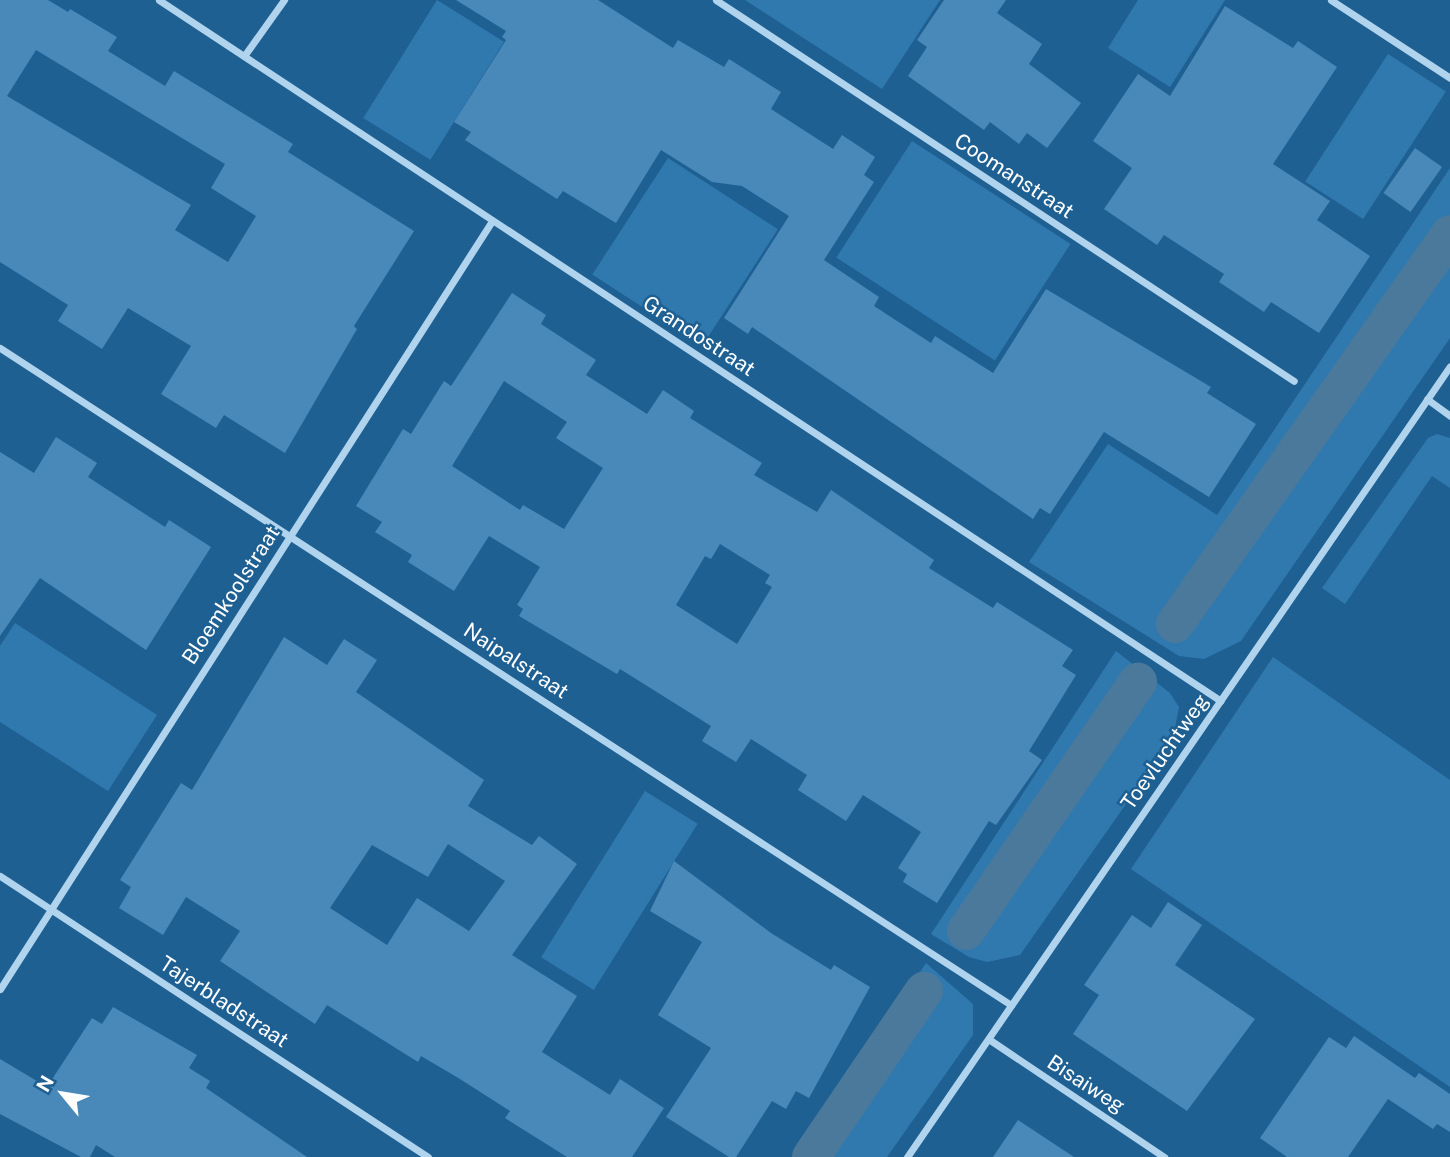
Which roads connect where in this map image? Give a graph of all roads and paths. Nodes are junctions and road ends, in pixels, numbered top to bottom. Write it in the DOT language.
graph roads {
  1 [pos="159,0"];
  2 [pos="284,0"];
  3 [pos="716,0"];
  4 [pos="1331,0"];
  5 [pos="244,56"];
  6 [pos="1450,78"];
  7 [pos="492,220"];
  8 [pos="0,348"];
  9 [pos="1450,366"];
  10 [pos="1294,381"];
  11 [pos="1427,399"];
  12 [pos="1450,416"];
  13 [pos="292,535"];
  14 [pos="1221,701"];
  15 [pos="0,876"];
  16 [pos="49,907"];
  17 [pos="0,989"];
  18 [pos="1012,1006"];
  19 [pos="989,1040"];
  20 [pos="428,1157"];
  21 [pos="907,1157"];
  22 [pos="1164,1157"];
  1 -- 5 [label="street, Grandostraat"];
  2 -- 5 [label="street"];
  3 -- 10 [label="street, Coomanstraat"];
  4 -- 6 [label="street"];
  5 -- 7 [label="street, Grandostraat"];
  7 -- 13 [label="street, Bloemkoolstraat"];
  7 -- 14 [label="street, Grandostraat"];
  8 -- 13 [label="street, Naipalstraat"];
  9 -- 11 [label="street, Toevluchtweg"];
  11 -- 12 [label="street"];
  11 -- 14 [label="street, Toevluchtweg"];
  13 -- 16 [label="street, Bloemkoolstraat"];
  13 -- 18 [label="street, Naipalstraat"];
  14 -- 18 [label="street, Toevluchtweg"];
  15 -- 16 [label="street, Tajerbladstraat"];
  16 -- 17 [label="street, Bloemkoolstraat"];
  16 -- 20 [label="street, Tajerbladstraat"];
  18 -- 19 [label="street, Toevluchtweg"];
  19 -- 21 [label="street, Toevluchtweg"];
  19 -- 22 [label="street, Bisaiweg"];
}
